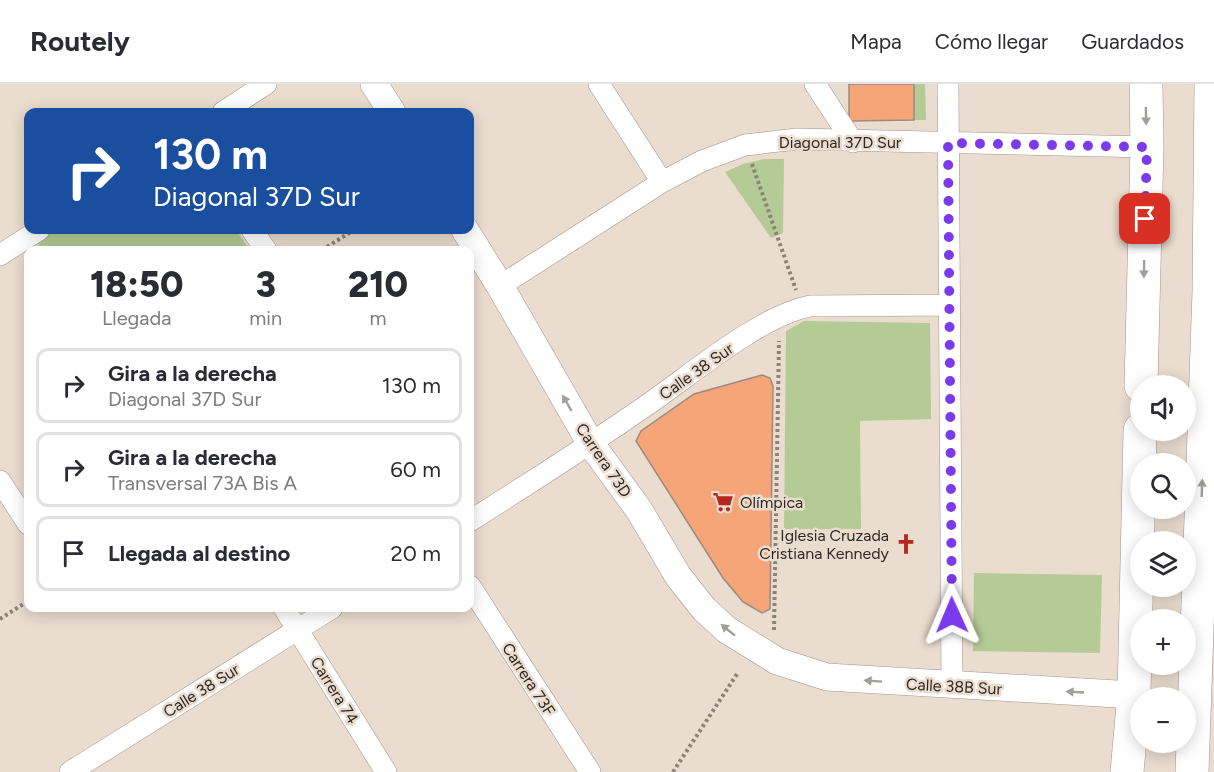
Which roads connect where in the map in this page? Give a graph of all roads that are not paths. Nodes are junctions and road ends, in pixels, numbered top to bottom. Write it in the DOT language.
graph roads {
  1 [pos="266,84"];
  2 [pos="374,84"];
  3 [pos="599,84"];
  4 [pos="815,84"];
  5 [pos="948,84"];
  6 [pos="1146,84"];
  7 [pos="1212,102"];
  8 [pos="229,108"];
  9 [pos="389,108"];
  10 [pos="854,141"];
  11 [pos="948,143"];
  12 [pos="1147,147"];
  13 [pos="662,182"];
  14 [pos="33,234"];
  15 [pos="468,234"];
  16 [pos="0,255"];
  17 [pos="500,286"];
  18 [pos="1212,292"];
  19 [pos="949,304"];
  20 [pos="1141,375"];
  21 [pos="1140,441"];
  22 [pos="591,444"];
  23 [pos="0,481"];
  24 [pos="24,518"];
  25 [pos="474,518"];
  26 [pos="474,592"];
  27 [pos="286,612"];
  28 [pos="325,612"];
  29 [pos="297,629"];
  30 [pos="777,661"];
  31 [pos="952,686"];
  32 [pos="1141,687"];
  33 [pos="1193,687"];
  34 [pos="1130,695"];
  35 [pos="1130,753"];
  36 [pos="70,772"];
  37 [pos="386,772"];
  38 [pos="590,772"];
  39 [pos="1127,772"];
  1 -- 8 [label="street"];
  2 -- 9 [label="street"];
  3 -- 13 [label="street"];
  4 -- 10 [label="street"];
  5 -- 11 [label="street"];
  6 -- 12 [label="main road, one-way"];
  7 -- 18 [label="main road"];
  10 -- 11 [label="street, Diagonal 37D Sur"];
  10 -- 13 [label="street, Diagonal 37D Sur"];
  11 -- 12 [label="street, Diagonal 37D Sur"];
  11 -- 19 [label="street"];
  12 -- 20 [label="main road, one-way"];
  13 -- 17 [label="street, Diagonal 37D Sur"];
  14 -- 16 [label="street"];
  15 -- 17 [label="street, Carrera 73D"];
  22 -- 17 [label="street, Carrera 73D, one-way"];
  33 -- 18 [label="main road, one-way"];
  19 -- 22 [label="street, Calle 38 Sur"];
  19 -- 31 [label="street"];
  21 -- 32 [label="main road"];
  22 -- 25 [label="street, Calle 38 Sur"];
  30 -- 22 [label="street, Carrera 73D, one-way"];
  23 -- 24 [label="street"];
  26 -- 38 [label="street, Carrera 73F"];
  27 -- 29 [label="street, Carrera 74"];
  28 -- 29 [label="street, Calle 38 Sur"];
  29 -- 36 [label="street, Calle 38 Sur"];
  29 -- 37 [label="street, Carrera 74"];
  31 -- 30 [label="street, Calle 38B Sur, one-way"];
  34 -- 31 [label="street, Calle 38B Sur, one-way"];
  35 -- 39 [label="main road"];
}
